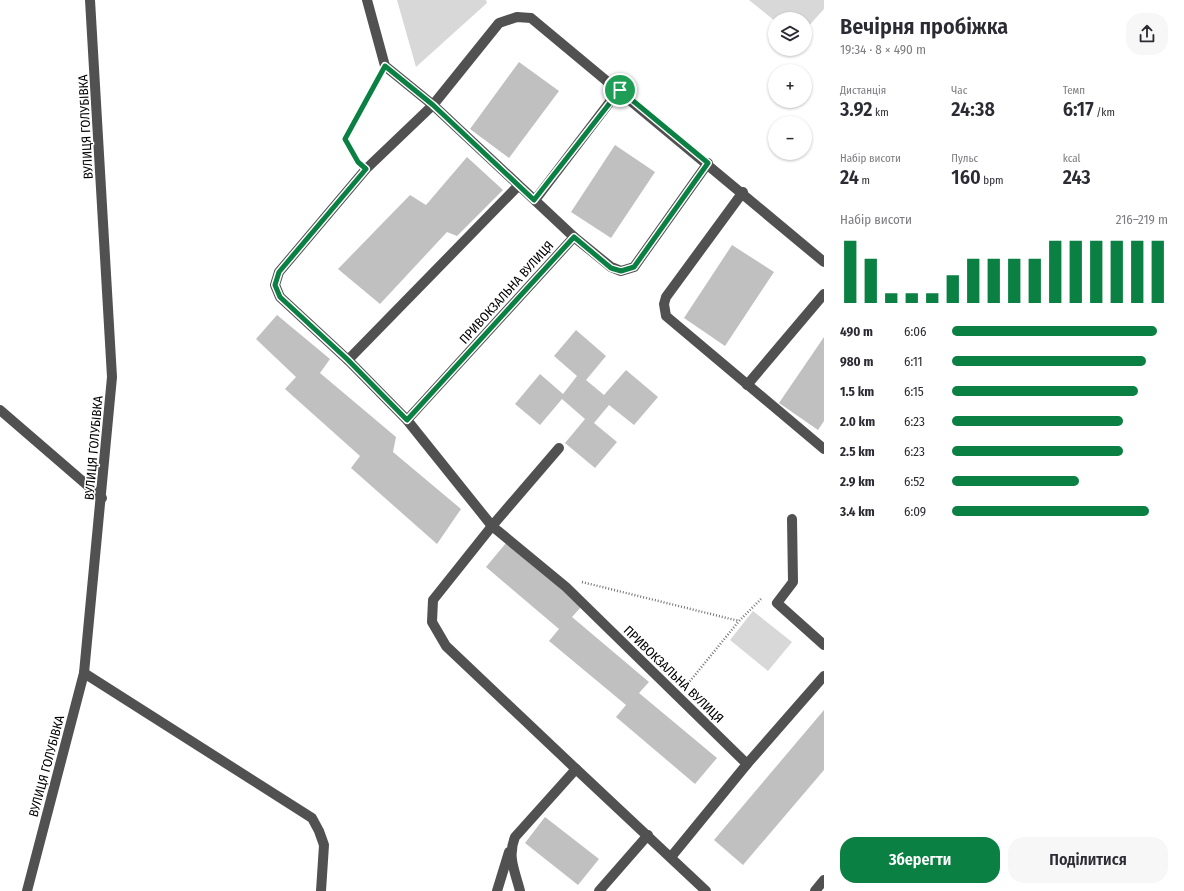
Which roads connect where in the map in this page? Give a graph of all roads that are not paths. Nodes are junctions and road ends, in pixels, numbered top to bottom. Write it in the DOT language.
graph roads {
  1 [pos="90,0"];
  2 [pos="367,0"];
  3 [pos="620,90"];
  4 [pos="433,105"];
  5 [pos="708,163"];
  6 [pos="518,186"];
  7 [pos="743,192"];
  8 [pos="534,200"];
  9 [pos="574,237"];
  10 [pos="824,262"];
  11 [pos="824,294"];
  12 [pos="348,360"];
  13 [pos="748,385"];
  14 [pos="0,410"];
  15 [pos="407,420"];
  16 [pos="559,448"];
  17 [pos="824,449"];
  18 [pos="102,498"];
  19 [pos="792,518"];
  20 [pos="492,526"];
  21 [pos="824,645"];
  22 [pos="84,673"];
  23 [pos="824,676"];
  24 [pos="747,764"];
  25 [pos="576,769"];
  26 [pos="648,835"];
  27 [pos="510,848"];
  28 [pos="671,857"];
  29 [pos="824,880"];
  30 [pos="27,891"];
  31 [pos="321,891"];
  32 [pos="497,891"];
  33 [pos="520,891"];
  34 [pos="599,891"];
  35 [pos="706,891"];
  36 [pos="815,891"];
  1 -- 18 [label="street, ВУЛИЦЯ ГОЛУБІВКА"];
  2 -- 4 [label="street"];
  3 -- 4 [label="street, ПРИВОКЗАЛЬНА ВУЛИЦЯ"];
  3 -- 5 [label="street, ПРИВОКЗАЛЬНА ВУЛИЦЯ"];
  3 -- 8 [label="street"];
  4 -- 6 [label="street"];
  4 -- 12 [label="street, ПРИВОКЗАЛЬНА ВУЛИЦЯ"];
  5 -- 7 [label="street, ПРИВОКЗАЛЬНА ВУЛИЦЯ"];
  5 -- 9 [label="street"];
  6 -- 8 [label="street"];
  6 -- 12 [label="street"];
  7 -- 10 [label="street, ПРИВОКЗАЛЬНА ВУЛИЦЯ"];
  7 -- 13 [label="street"];
  8 -- 9 [label="street"];
  9 -- 15 [label="street, ПРИВОКЗАЛЬНА ВУЛИЦЯ"];
  11 -- 13 [label="street"];
  12 -- 15 [label="street, ПРИВОКЗАЛЬНА ВУЛИЦЯ"];
  13 -- 17 [label="street"];
  14 -- 18 [label="street"];
  15 -- 20 [label="street, ПРИВОКЗАЛЬНА ВУЛИЦЯ"];
  16 -- 20 [label="street"];
  18 -- 22 [label="street, ВУЛИЦЯ ГОЛУБІВКА"];
  19 -- 21 [label="street"];
  20 -- 24 [label="street, ПРИВОКЗАЛЬНА ВУЛИЦЯ"];
  20 -- 25 [label="street"];
  22 -- 30 [label="street, ВУЛИЦЯ ГОЛУБІВКА"];
  22 -- 31 [label="street"];
  23 -- 24 [label="street"];
  24 -- 28 [label="street"];
  25 -- 26 [label="street"];
  25 -- 27 [label="street"];
  26 -- 28 [label="street"];
  26 -- 34 [label="street"];
  27 -- 32 [label="street"];
  27 -- 33 [label="street"];
  28 -- 35 [label="street"];
  29 -- 36 [label="street"];
}
